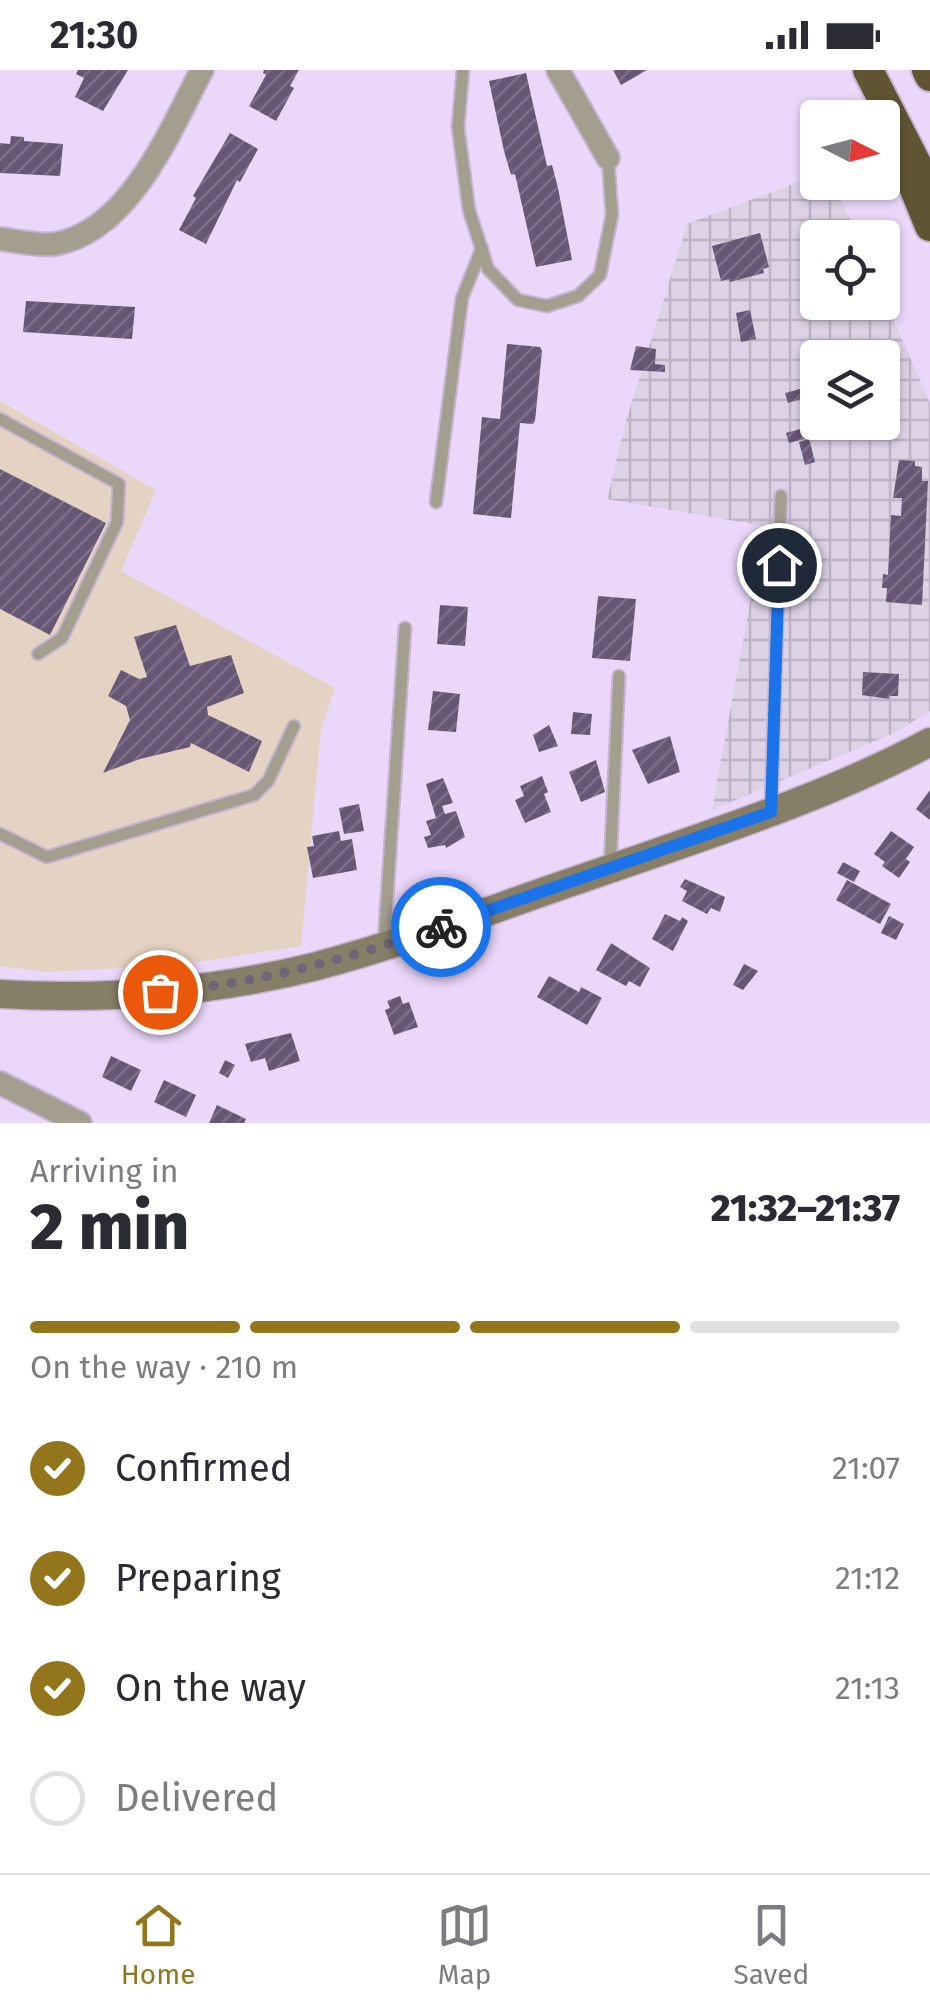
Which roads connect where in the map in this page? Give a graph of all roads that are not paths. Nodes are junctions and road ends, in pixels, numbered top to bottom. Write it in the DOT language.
graph roads {
  1 [pos="202,70"];
  2 [pos="463,70"];
  3 [pos="558,70"];
  4 [pos="868,70"];
  5 [pos="883,100"];
  6 [pos="900,134"];
  7 [pos="900,146"];
  8 [pos="608,158"];
  9 [pos="930,191"];
  10 [pos="930,226"];
  11 [pos="0,239"];
  12 [pos="482,248"];
  13 [pos="0,419"];
  14 [pos="781,496"];
  15 [pos="436,502"];
  16 [pos="404,628"];
  17 [pos="38,654"];
  18 [pos="619,676"];
  19 [pos="294,726"];
  20 [pos="930,742"];
  21 [pos="771,812"];
  22 [pos="0,834"];
  23 [pos="610,869"];
  24 [pos="384,946"];
  25 [pos="0,994"];
  26 [pos="0,1082"];
  27 [pos="80,1123"];
  1 -- 11 [label="street"];
  2 -- 12 [label="lane"];
  3 -- 8 [label="street"];
  4 -- 5 [label="highway"];
  6 -- 9 [label="highway"];
  7 -- 10 [label="highway"];
  8 -- 12 [label="lane"];
  12 -- 15 [label="lane"];
  13 -- 17 [label="lane"];
  14 -- 21 [label="lane"];
  16 -- 24 [label="lane"];
  18 -- 23 [label="lane"];
  19 -- 22 [label="lane"];
  20 -- 21 [label="main road"];
  21 -- 23 [label="main road"];
  23 -- 24 [label="main road"];
  24 -- 25 [label="main road"];
  26 -- 27 [label="street"];
}
